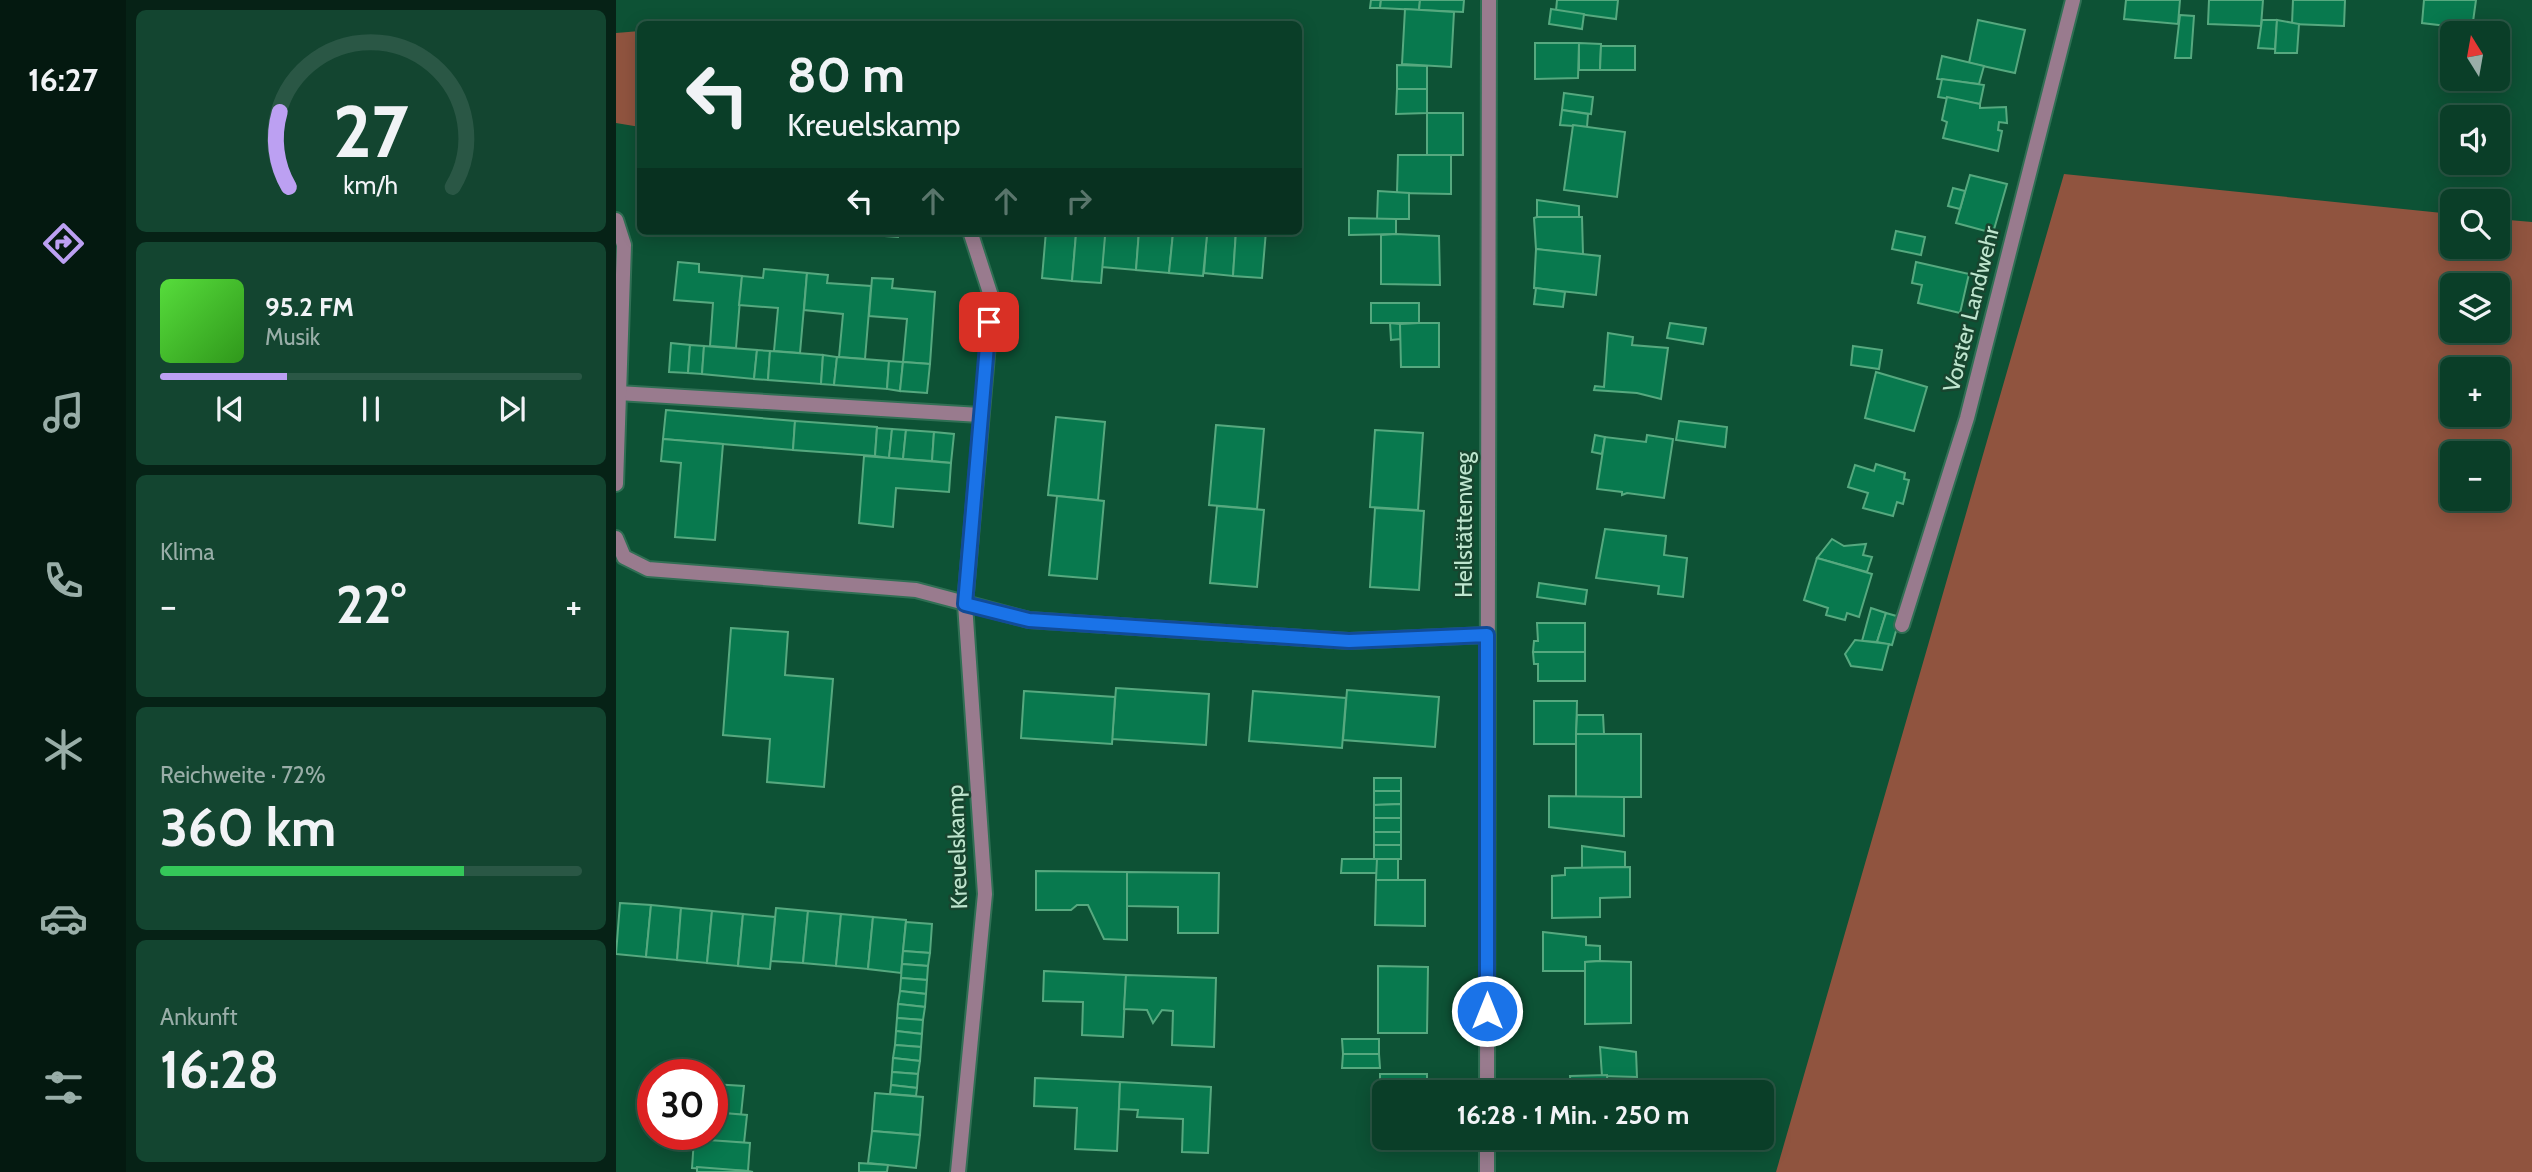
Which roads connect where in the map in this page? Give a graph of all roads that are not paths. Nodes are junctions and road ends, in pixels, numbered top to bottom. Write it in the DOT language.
graph roads {
  1 [pos="1489,0"];
  2 [pos="2073,0"];
  3 [pos="616,220"];
  4 [pos="971,235"];
  5 [pos="618,393"];
  6 [pos="980,415"];
  7 [pos="616,484"];
  8 [pos="616,538"];
  9 [pos="965,604"];
  10 [pos="1902,625"];
  11 [pos="1487,635"];
  12 [pos="1487,1080"];
  13 [pos="1487,1150"];
  14 [pos="958,1172"];
  15 [pos="1487,1172"];
  1 -- 11 [label="street, Heilstättenweg"];
  2 -- 10 [label="street, Vorster Landwehr"];
  3 -- 5 [label="street"];
  4 -- 6 [label="street, Kreuelskamp"];
  5 -- 6 [label="street"];
  5 -- 7 [label="street"];
  6 -- 9 [label="street, Kreuelskamp"];
  8 -- 9 [label="street"];
  9 -- 11 [label="street"];
  9 -- 14 [label="street, Kreuelskamp"];
  11 -- 12 [label="street, Heilstättenweg"];
  13 -- 15 [label="street"];
}
